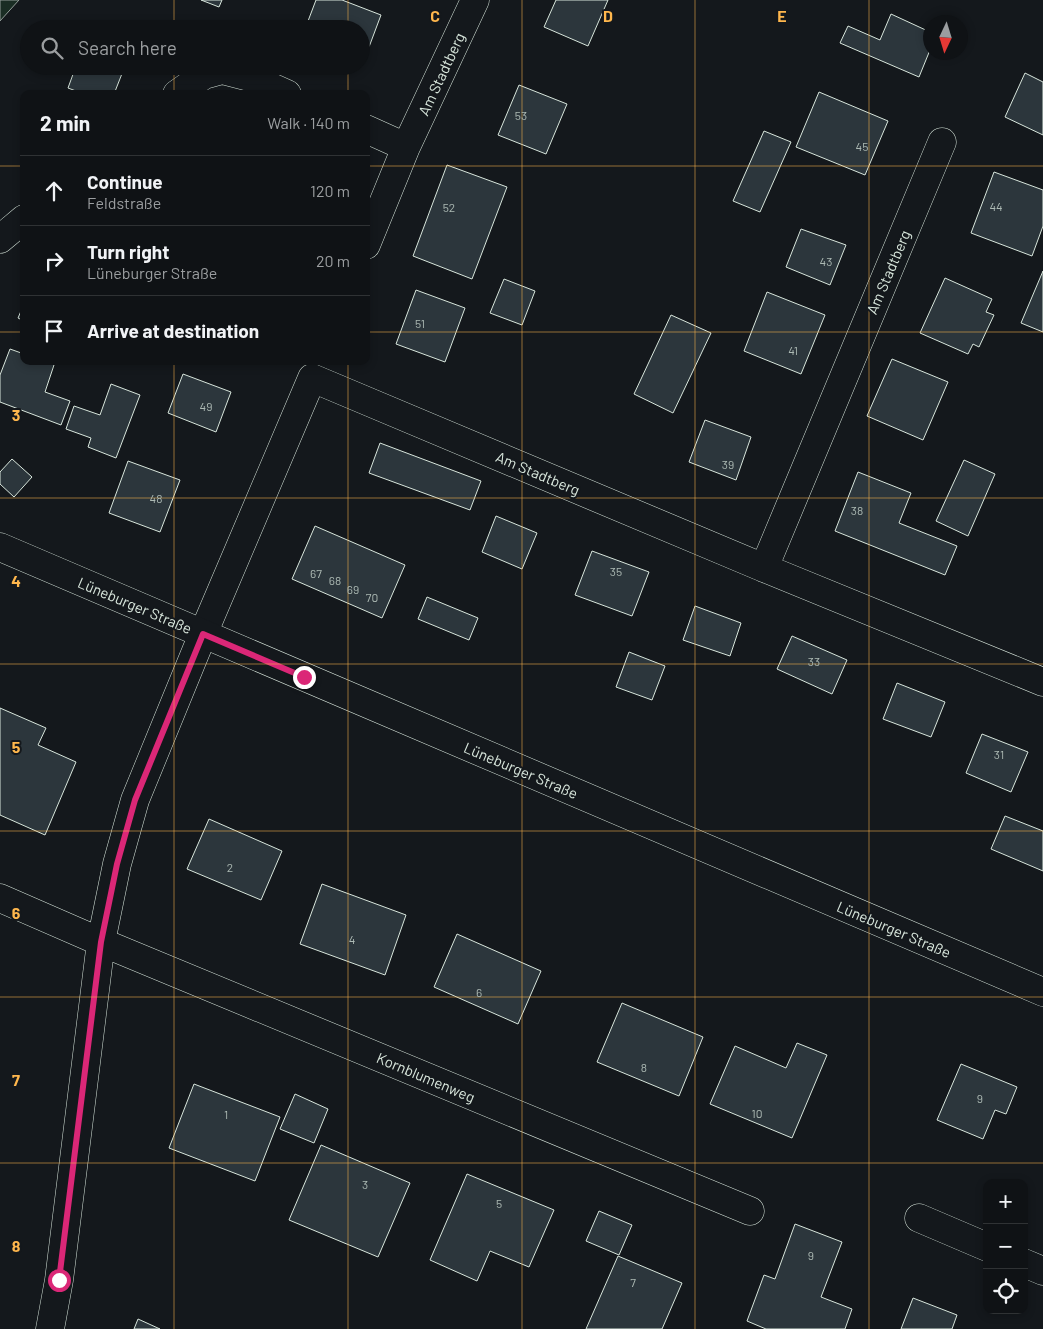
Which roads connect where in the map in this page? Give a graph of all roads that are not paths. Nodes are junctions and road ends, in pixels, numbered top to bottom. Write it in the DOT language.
graph roads {
  1 [pos="475,0"];
  2 [pos="204,75"];
  3 [pos="241,75"];
  4 [pos="183,90"];
  5 [pos="278,90"];
  6 [pos="370,131"];
  7 [pos="942,142"];
  8 [pos="406,147"];
  9 [pos="20,222"];
  10 [pos="370,235"];
  11 [pos="0,239"];
  12 [pos="315,370"];
  13 [pos="0,547"];
  14 [pos="764,568"];
  15 [pos="203,634"];
  16 [pos="1043,682"];
  17 [pos="0,898"];
  18 [pos="101,942"];
  19 [pos="1043,992"];
  20 [pos="750,1211"];
  21 [pos="919,1218"];
  22 [pos="983,1245"];
  23 [pos="1028,1265"];
  24 [pos="1043,1271"];
  25 [pos="50,1329"];
  1 -- 8 [label="street, Am Stadtberg"];
  2 -- 4 [label="street"];
  3 -- 5 [label="street"];
  6 -- 8 [label="street"];
  7 -- 14 [label="street, Am Stadtberg"];
  8 -- 10 [label="street, Am Stadtberg"];
  9 -- 11 [label="street"];
  12 -- 14 [label="street, Am Stadtberg"];
  12 -- 15 [label="street, Am Stadtberg"];
  13 -- 15 [label="street, Lüneburger Straße"];
  14 -- 16 [label="street, Am Stadtberg"];
  15 -- 18 [label="street, Am Stadtberg"];
  15 -- 19 [label="street, Lüneburger Straße"];
  17 -- 18 [label="street, Kornblumenweg"];
  18 -- 20 [label="street, Kornblumenweg"];
  18 -- 25 [label="street, Am Stadtberg"];
  21 -- 22 [label="street"];
  23 -- 24 [label="street"];
}
